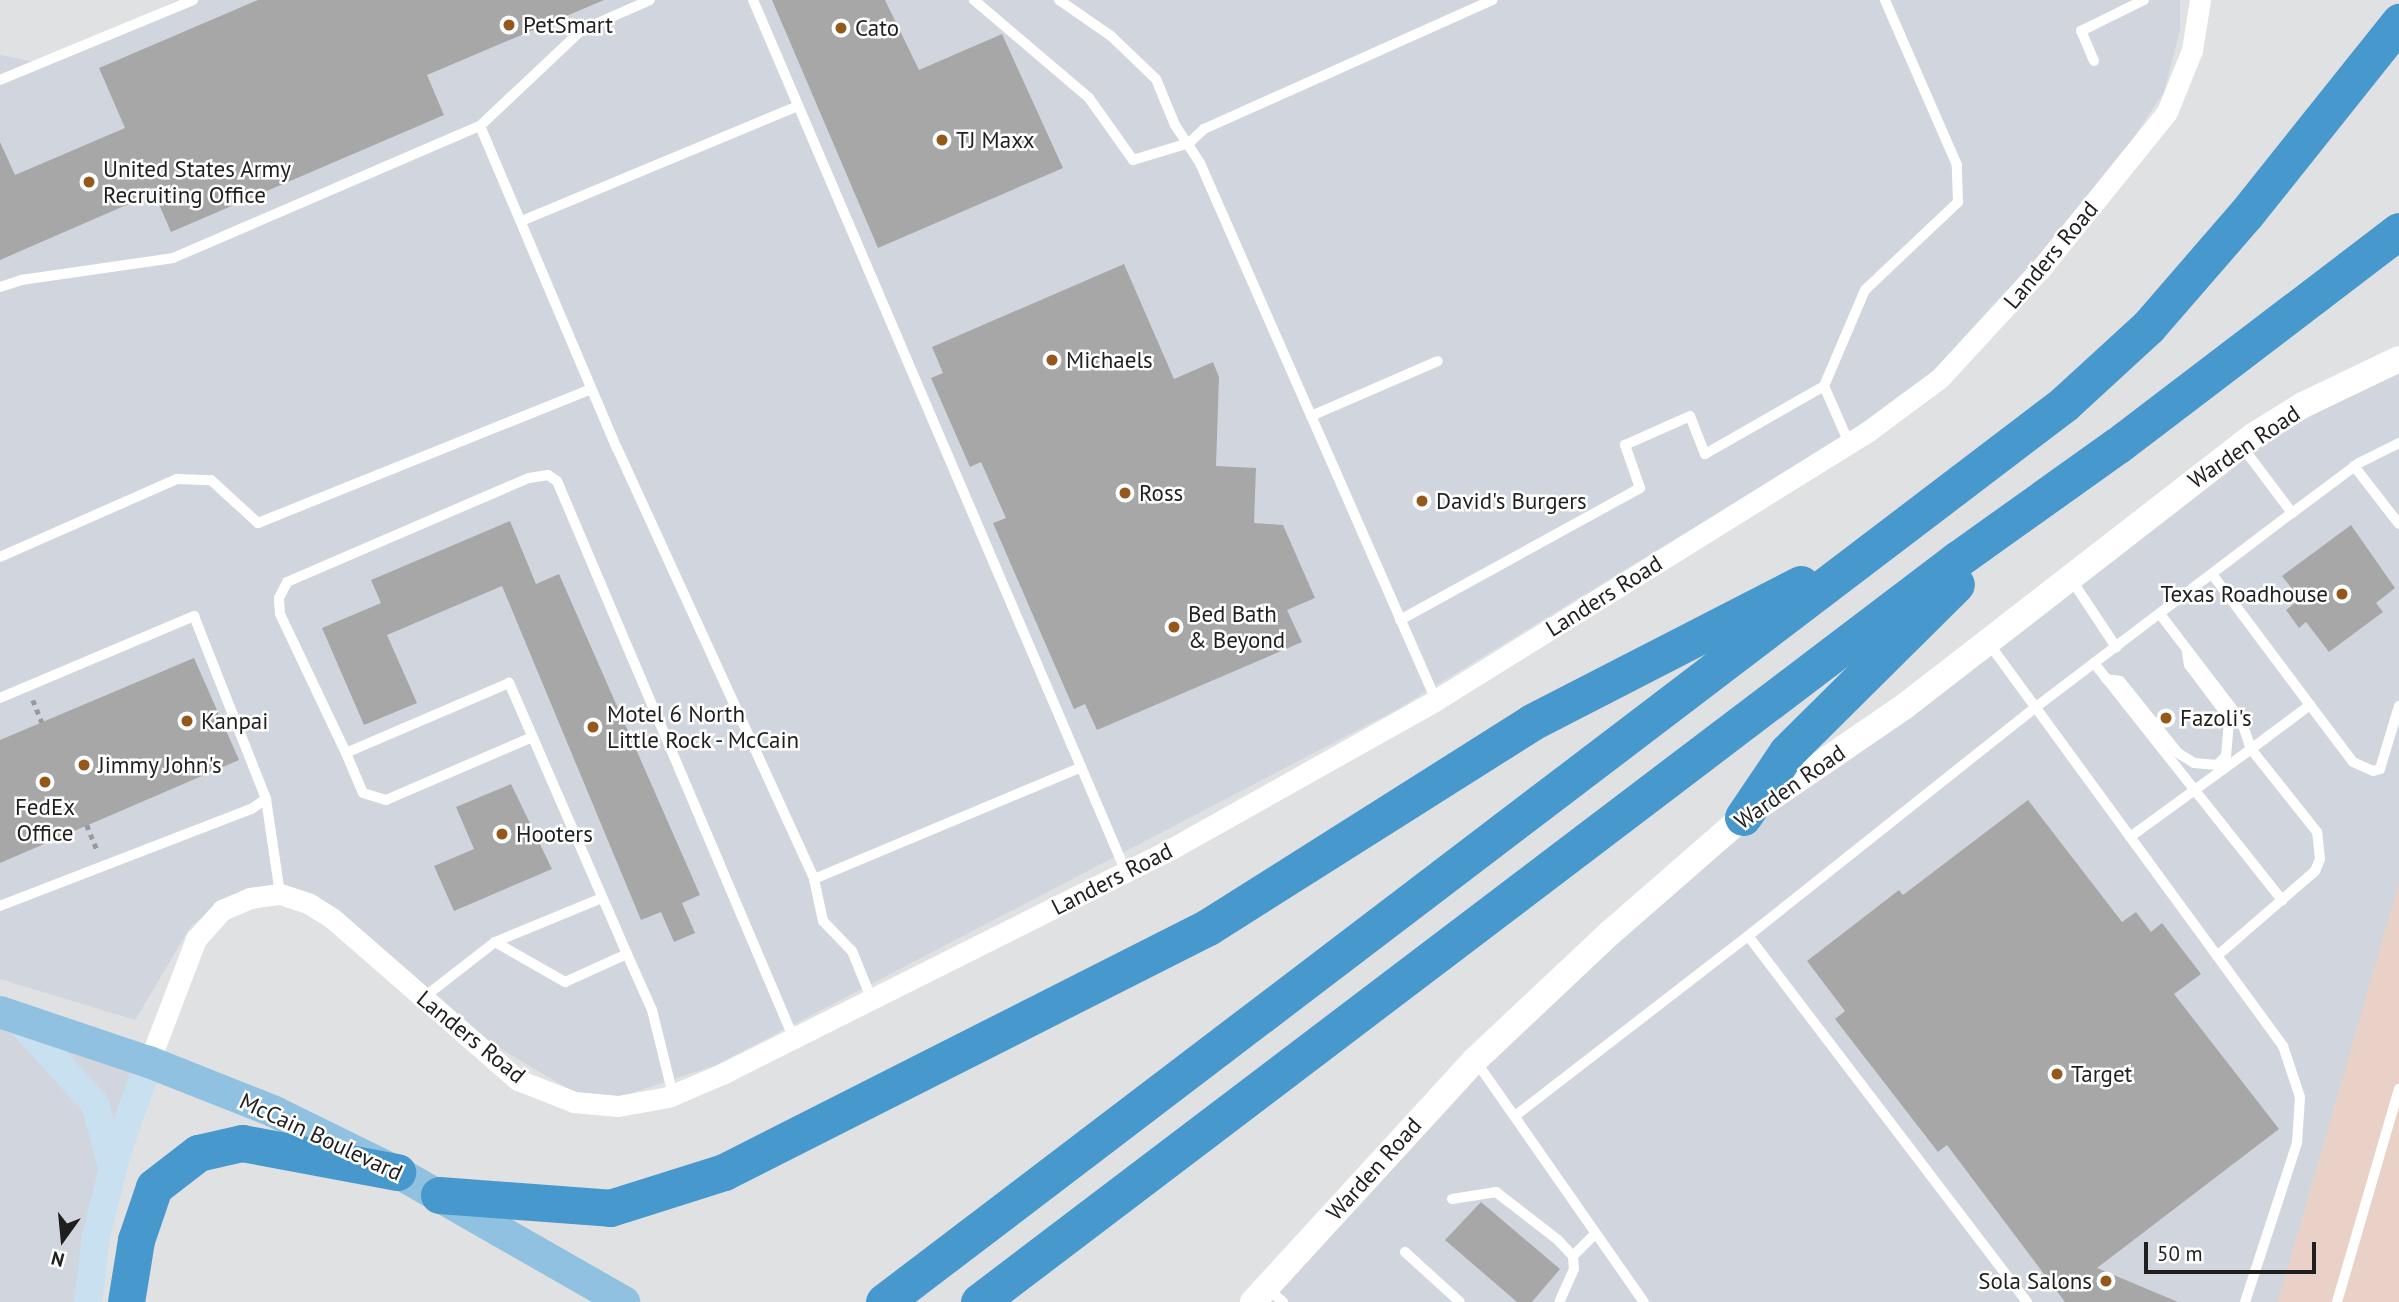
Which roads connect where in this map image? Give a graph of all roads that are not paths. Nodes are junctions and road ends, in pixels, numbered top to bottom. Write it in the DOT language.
graph roads {
  1 [pos="193,0"];
  2 [pos="650,0"];
  3 [pos="753,0"];
  4 [pos="974,0"];
  5 [pos="1059,0"];
  6 [pos="1493,0"];
  7 [pos="1885,0"];
  8 [pos="2144,0"];
  9 [pos="2200,0"];
  10 [pos="2399,22"];
  11 [pos="2094,61"];
  12 [pos="0,80"];
  13 [pos="799,106"];
  14 [pos="480,126"];
  15 [pos="1189,143"];
  16 [pos="524,220"];
  17 [pos="2399,230"];
  18 [pos="0,287"];
  19 [pos="2399,359"];
  20 [pos="1438,361"];
  21 [pos="1824,386"];
  22 [pos="591,389"];
  23 [pos="1311,416"];
  24 [pos="1849,443"];
  25 [pos="2399,443"];
  26 [pos="2241,445"];
  27 [pos="2354,466"];
  28 [pos="2039,502"];
  29 [pos="2292,513"];
  30 [pos="2399,524"];
  31 [pos="1876,545"];
  32 [pos="0,557"];
  33 [pos="2212,574"];
  34 [pos="2069,576"];
  35 [pos="2160,614"];
  36 [pos="1400,620"];
  37 [pos="1987,641"];
  38 [pos="2116,647"];
  39 [pos="2186,648"];
  40 [pos="2094,663"];
  41 [pos="2106,679"];
  42 [pos="0,698"];
  43 [pos="1436,701"];
  44 [pos="2310,705"];
  45 [pos="2399,706"];
  46 [pos="2036,708"];
  47 [pos="533,737"];
  48 [pos="2251,749"];
  49 [pos="346,753"];
  50 [pos="1079,768"];
  51 [pos="2194,791"];
  52 [pos="266,799"];
  53 [pos="1743,817"];
  54 [pos="2130,837"];
  55 [pos="1126,872"];
  56 [pos="814,879"];
  57 [pos="280,894"];
  58 [pos="602,898"];
  59 [pos="2282,900"];
  60 [pos="0,906"];
  61 [pos="1748,936"];
  62 [pos="495,942"];
  63 [pos="627,954"];
  64 [pos="2217,956"];
  65 [pos="422,998"];
  66 [pos="872,1000"];
  67 [pos="8,1015"];
  68 [pos="794,1039"];
  69 [pos="1475,1060"];
  70 [pos="149,1062"];
  71 [pos="2399,1089"];
  72 [pos="673,1095"];
  73 [pos="1515,1116"];
  74 [pos="112,1170"];
  75 [pos="397,1172"];
  76 [pos="439,1195"];
  77 [pos="1452,1199"];
  78 [pos="1595,1234"];
  79 [pos="1405,1252"];
  80 [pos="1573,1256"];
  81 [pos="1267,1297"];
  82 [pos="88,1302"];
  83 [pos="125,1302"];
  84 [pos="624,1302"];
  85 [pos="884,1302"];
  86 [pos="979,1302"];
  87 [pos="1460,1302"];
  88 [pos="1559,1302"];
  89 [pos="1644,1302"];
  90 [pos="2027,1302"];
  91 [pos="2245,1302"];
  92 [pos="2337,1302"];
  1 -- 12 [label="lane"];
  2 -- 14 [label="lane"];
  3 -- 13 [label="lane"];
  4 -- 15 [label="lane"];
  5 -- 15 [label="lane"];
  6 -- 15 [label="lane"];
  7 -- 21 [label="lane"];
  8 -- 11 [label="lane"];
  9 -- 24 [label="street, Landers Road"];
  10 -- 31 [label="highway"];
  13 -- 16 [label="lane"];
  13 -- 50 [label="lane"];
  14 -- 16 [label="lane"];
  14 -- 18 [label="lane"];
  15 -- 23 [label="lane"];
  16 -- 22 [label="lane"];
  17 -- 28 [label="highway"];
  19 -- 26 [label="street, Warden Road"];
  20 -- 23 [label="lane"];
  21 -- 24 [label="lane"];
  21 -- 36 [label="lane"];
  22 -- 32 [label="lane"];
  22 -- 56 [label="lane"];
  23 -- 36 [label="lane"];
  24 -- 43 [label="street, Landers Road"];
  25 -- 27 [label="lane"];
  26 -- 29 [label="lane"];
  26 -- 34 [label="street, Warden Road"];
  27 -- 29 [label="lane"];
  27 -- 30 [label="lane"];
  28 -- 53 [label="highway"];
  28 -- 86 [label="highway"];
  29 -- 33 [label="lane"];
  31 -- 76 [label="highway"];
  31 -- 85 [label="highway"];
  33 -- 35 [label="lane"];
  33 -- 44 [label="lane"];
  34 -- 37 [label="street, Warden Road"];
  34 -- 38 [label="lane"];
  35 -- 38 [label="lane"];
  35 -- 39 [label="lane"];
  36 -- 43 [label="lane"];
  37 -- 46 [label="lane"];
  37 -- 53 [label="street, Warden Road"];
  38 -- 40 [label="lane"];
  39 -- 41 [label="lane"];
  39 -- 48 [label="lane"];
  40 -- 41 [label="lane"];
  40 -- 46 [label="lane"];
  41 -- 51 [label="lane"];
  42 -- 52 [label="lane"];
  43 -- 55 [label="street, Landers Road"];
  44 -- 45 [label="lane"];
  44 -- 48 [label="lane"];
  46 -- 54 [label="lane"];
  46 -- 61 [label="lane"];
  47 -- 49 [label="lane"];
  47 -- 49 [label="lane"];
  47 -- 58 [label="lane"];
  48 -- 51 [label="lane"];
  48 -- 59 [label="lane"];
  49 -- 68 [label="lane"];
  50 -- 55 [label="lane"];
  50 -- 56 [label="lane"];
  51 -- 54 [label="lane"];
  51 -- 59 [label="lane"];
  52 -- 57 [label="lane"];
  52 -- 60 [label="lane"];
  53 -- 69 [label="street, Warden Road"];
  54 -- 64 [label="lane"];
  55 -- 66 [label="street, Landers Road"];
  56 -- 66 [label="lane"];
  57 -- 65 [label="street, Landers Road"];
  57 -- 70 [label="street"];
  58 -- 62 [label="lane"];
  58 -- 63 [label="lane"];
  59 -- 64 [label="lane"];
  61 -- 73 [label="lane"];
  61 -- 90 [label="lane"];
  62 -- 63 [label="lane"];
  62 -- 65 [label="lane"];
  63 -- 72 [label="lane"];
  64 -- 91 [label="lane"];
  65 -- 72 [label="street, Landers Road"];
  66 -- 68 [label="street, Landers Road"];
  67 -- 70 [label="main road, McCain Boulevard"];
  67 -- 74 [label="main road"];
  68 -- 72 [label="street, Landers Road"];
  69 -- 73 [label="lane"];
  69 -- 81 [label="street, Warden Road"];
  70 -- 74 [label="main road"];
  70 -- 75 [label="main road, McCain Boulevard"];
  71 -- 92 [label="lane"];
  73 -- 78 [label="lane"];
  74 -- 82 [label="main road"];
  75 -- 76 [label="main road, McCain Boulevard"];
  75 -- 83 [label="highway"];
  76 -- 84 [label="main road, McCain Boulevard"];
  77 -- 80 [label="lane"];
  78 -- 80 [label="lane"];
  78 -- 89 [label="lane"];
  79 -- 87 [label="lane"];
  80 -- 88 [label="lane"];
}
